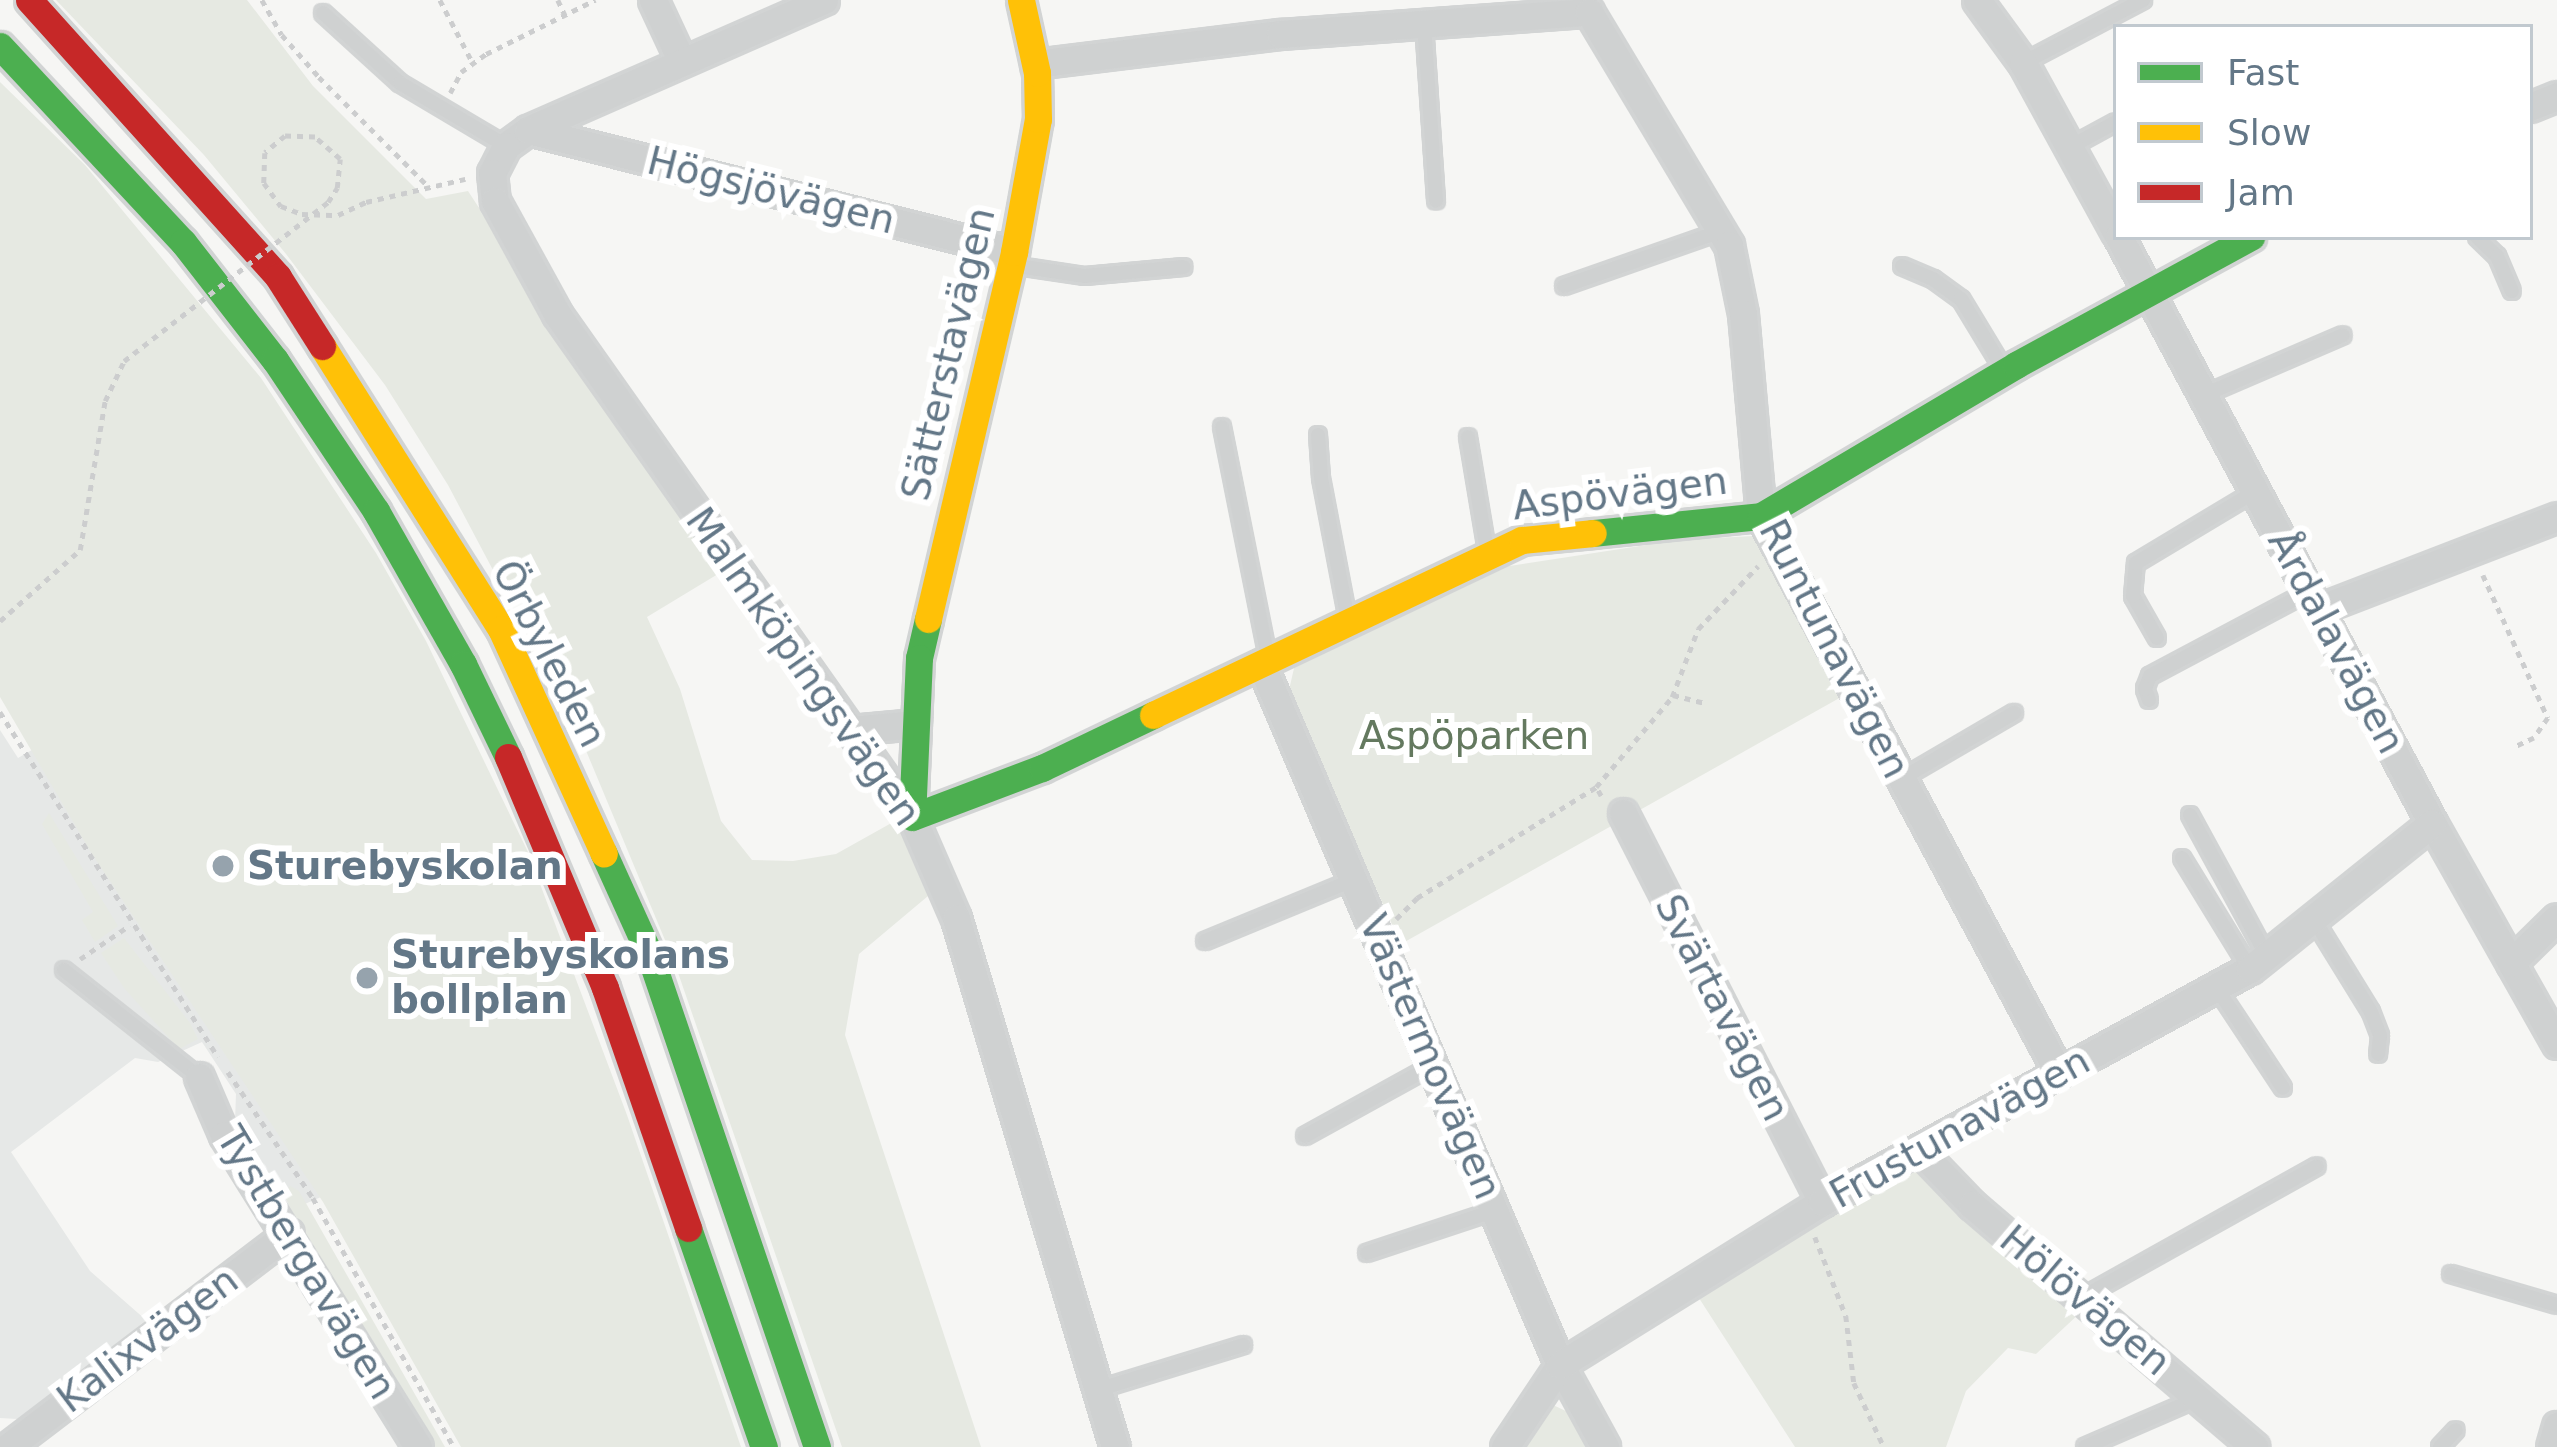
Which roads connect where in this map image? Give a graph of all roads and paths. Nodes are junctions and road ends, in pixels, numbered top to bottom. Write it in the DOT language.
graph roads {
  1 [pos="29,0"];
  2 [pos="262,0"];
  3 [pos="440,0"];
  4 [pos="558,0"];
  5 [pos="596,0"];
  6 [pos="653,0"];
  7 [pos="824,0"];
  8 [pos="1021,0"];
  9 [pos="1977,0"];
  10 [pos="2143,0"];
  11 [pos="1585,6"];
  12 [pos="323,13"];
  13 [pos="565,15"];
  14 [pos="1424,24"];
  15 [pos="0,46"];
  16 [pos="681,60"];
  17 [pos="473,63"];
  18 [pos="2023,63"];
  19 [pos="1035,64"];
  20 [pos="442,108"];
  21 [pos="2113,124"];
  22 [pos="517,138"];
  23 [pos="2070,147"];
  24 [pos="429,187"];
  25 [pos="494,187"];
  26 [pos="1436,201"];
  27 [pos="2113,227"];
  28 [pos="1721,231"];
  29 [pos="2120,240"];
  30 [pos="2245,240"];
  31 [pos="2480,240"];
  32 [pos="1012,258"];
  33 [pos="1902,266"];
  34 [pos="1184,267"];
  35 [pos="1564,286"];
  36 [pos="2512,291"];
  37 [pos="2149,292"];
  38 [pos="2343,335"];
  39 [pos="2005,372"];
  40 [pos="2204,395"];
  41 [pos="1222,427"];
  42 [pos="1318,435"];
  43 [pos="1468,437"];
  44 [pos="2256,491"];
  45 [pos="2557,518"];
  46 [pos="1767,528"];
  47 [pos="2472,550"];
  48 [pos="1487,553"];
  49 [pos="2314,600"];
  50 [pos="0,621"];
  51 [pos="1349,622"];
  52 [pos="2157,638"];
  53 [pos="1265,662"];
  54 [pos="1673,695"];
  55 [pos="2149,700"];
  56 [pos="1706,703"];
  57 [pos="2014,713"];
  58 [pos="916,724"];
  59 [pos="850,730"];
  60 [pos="2513,748"];
  61 [pos="1901,779"];
  62 [pos="1596,787"];
  63 [pos="1622,813"];
  64 [pos="2190,815"];
  65 [pos="912,818"];
  66 [pos="2432,824"];
  67 [pos="2182,858"];
  68 [pos="1353,880"];
  69 [pos="2557,918"];
  70 [pos="2313,919"];
  71 [pos="130,925"];
  72 [pos="1378,936"];
  73 [pos="1205,941"];
  74 [pos="2259,962"];
  75 [pos="2510,963"];
  76 [pos="64,970"];
  77 [pos="2216,988"];
  78 [pos="2557,1044"];
  79 [pos="2378,1054"];
  80 [pos="1435,1064"];
  81 [pos="2059,1073"];
  82 [pos="200,1077"];
  83 [pos="2283,1088"];
  84 [pos="1305,1136"];
  85 [pos="1920,1151"];
  86 [pos="2318,1166"];
  87 [pos="1822,1202"];
  88 [pos="1496,1210"];
  89 [pos="289,1233"];
  90 [pos="1367,1253"];
  91 [pos="2450,1274"];
  92 [pos="2081,1298"];
  93 [pos="2557,1305"];
  94 [pos="1243,1345"];
  95 [pos="1560,1365"];
  96 [pos="1097,1390"];
  97 [pos="2198,1398"];
  98 [pos="2557,1426"];
  99 [pos="2456,1430"];
  100 [pos="8,1447"];
  101 [pos="418,1447"];
  102 [pos="764,1447"];
  103 [pos="817,1447"];
  104 [pos="1115,1447"];
  105 [pos="1505,1447"];
  106 [pos="1605,1447"];
  107 [pos="1884,1447"];
  108 [pos="2085,1447"];
  109 [pos="2254,1447"];
  110 [pos="2440,1447"];
  111 [pos="2551,1447"];
  1 -- 103 [label="main road, Örbyleden"];
  2 -- 24 [label="path"];
  3 -- 17 [label="path"];
  4 -- 13 [label="path"];
  5 -- 13 [label="path"];
  6 -- 16 [label="street"];
  7 -- 16 [label="street"];
  8 -- 19 [label="main road, Sätterstavägen"];
  9 -- 18 [label="street, Årdalavägen"];
  10 -- 18 [label="lane"];
  11 -- 14 [label="street, Runtunavägen"];
  11 -- 28 [label="street, Runtunavägen"];
  12 -- 20 [label="lane"];
  13 -- 17 [label="path"];
  14 -- 19 [label="street, Runtunavägen"];
  14 -- 26 [label="lane"];
  15 -- 102 [label="main road, Örbyleden"];
  16 -- 22 [label="street"];
  17 -- 20 [label="path"];
  18 -- 23 [label="street, Årdalavägen"];
  19 -- 32 [label="main road, Sätterstavägen"];
  20 -- 22 [label="lane"];
  21 -- 23 [label="lane"];
  22 -- 25 [label="street"];
  22 -- 32 [label="street, Högsjövägen"];
  23 -- 27 [label="street, Årdalavägen"];
  24 -- 25 [label="path"];
  24 -- 50 [label="path, bridge"];
  25 -- 59 [label="street, Malmköpingsvägen"];
  28 -- 35 [label="lane"];
  28 -- 46 [label="street, Runtunavägen"];
  29 -- 37 [label="street, Årdalavägen"];
  30 -- 37 [label="main road, Aspövägen"];
  31 -- 36 [label="lane"];
  32 -- 34 [label="lane"];
  32 -- 58 [label="main road, Sätterstavägen"];
  33 -- 39 [label="lane"];
  37 -- 39 [label="main road, Aspövägen"];
  37 -- 40 [label="street, Årdalavägen"];
  38 -- 40 [label="lane"];
  39 -- 46 [label="main road, Aspövägen"];
  40 -- 44 [label="street, Årdalavägen"];
  41 -- 53 [label="lane"];
  42 -- 51 [label="lane"];
  43 -- 48 [label="lane"];
  44 -- 49 [label="street, Årdalavägen"];
  44 -- 52 [label="lane"];
  45 -- 47 [label="street"];
  46 -- 48 [label="main road, Aspövägen"];
  46 -- 54 [label="path"];
  46 -- 61 [label="street, Runtunavägen"];
  47 -- 49 [label="street"];
  47 -- 60 [label="path"];
  48 -- 51 [label="main road, Aspövägen"];
  49 -- 55 [label="lane"];
  49 -- 66 [label="street, Årdalavägen"];
  51 -- 53 [label="main road, Aspövägen"];
  53 -- 65 [label="main road, Aspövägen"];
  53 -- 68 [label="street, Västermovägen"];
  54 -- 56 [label="path"];
  54 -- 62 [label="path"];
  57 -- 61 [label="lane"];
  58 -- 59 [label="street"];
  58 -- 65 [label="main road, Sätterstavägen"];
  59 -- 65 [label="street, Malmköpingsvägen"];
  61 -- 81 [label="street, Runtunavägen"];
  62 -- 63 [label="path"];
  62 -- 72 [label="path"];
  63 -- 87 [label="street, Svärtavägen"];
  64 -- 74 [label="lane"];
  65 -- 96 [label="street, Malmköpingsvägen"];
  66 -- 70 [label="street, Frustunavägen"];
  66 -- 75 [label="street, Årdalavägen"];
  67 -- 74 [label="lane"];
  68 -- 72 [label="street, Västermovägen"];
  68 -- 73 [label="lane"];
  69 -- 75 [label="street"];
  70 -- 74 [label="street, Frustunavägen"];
  70 -- 79 [label="lane"];
  71 -- 76 [label="path"];
  72 -- 80 [label="street, Västermovägen"];
  74 -- 77 [label="street, Frustunavägen"];
  75 -- 78 [label="street, Årdalavägen"];
  76 -- 82 [label="lane"];
  77 -- 81 [label="street, Frustunavägen"];
  77 -- 83 [label="lane"];
  80 -- 84 [label="lane"];
  80 -- 88 [label="street, Västermovägen"];
  81 -- 85 [label="street, Frustunavägen"];
  82 -- 89 [label="street, Tystbergavägen"];
  85 -- 87 [label="street, Frustunavägen"];
  85 -- 92 [label="street, Hölövägen"];
  86 -- 92 [label="lane"];
  87 -- 95 [label="street, Frustunavägen"];
  87 -- 107 [label="path"];
  88 -- 90 [label="lane"];
  88 -- 95 [label="street, Västermovägen"];
  89 -- 100 [label="street, Kalixvägen"];
  89 -- 101 [label="street, Tystbergavägen"];
  91 -- 93 [label="lane"];
  92 -- 97 [label="street, Hölövägen"];
  94 -- 96 [label="lane"];
  95 -- 105 [label="street, Frustunavägen"];
  95 -- 106 [label="street, Västermovägen"];
  96 -- 104 [label="street, Malmköpingsvägen"];
  97 -- 108 [label="lane"];
  97 -- 109 [label="street, Hölövägen"];
  98 -- 111 [label="street"];
  99 -- 110 [label="lane"];
}
